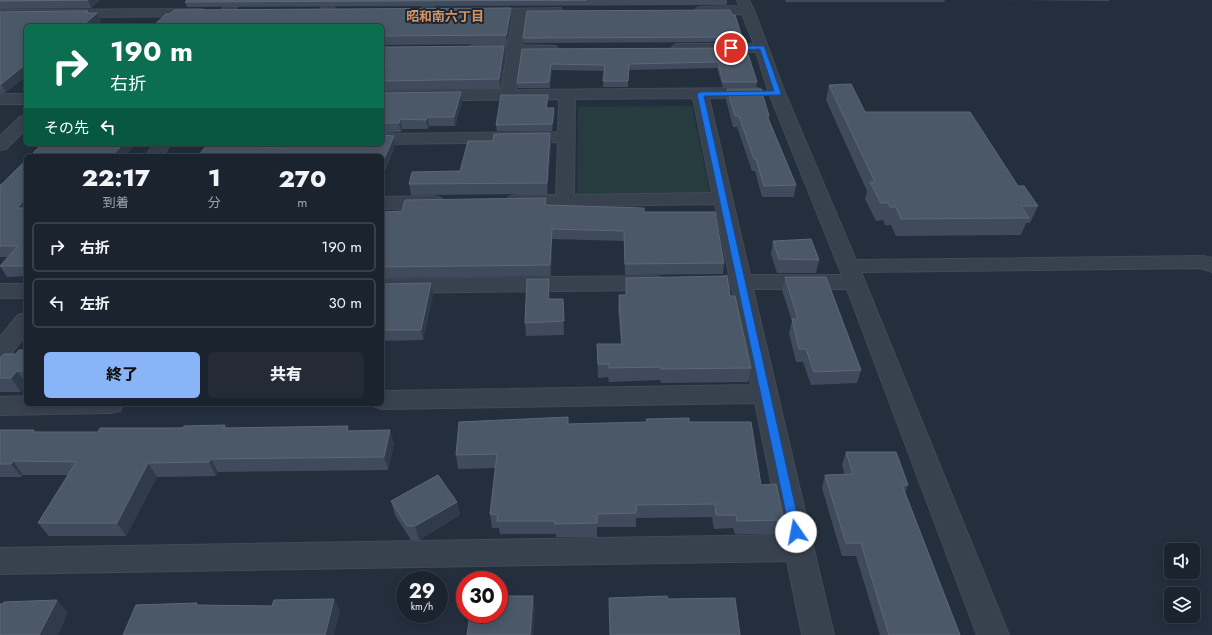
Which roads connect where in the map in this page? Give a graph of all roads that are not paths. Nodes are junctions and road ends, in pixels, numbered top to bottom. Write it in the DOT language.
graph roads {
  1 [pos="37,0"];
  2 [pos="155,0"];
  3 [pos="332,0"];
  4 [pos="745,5"];
  5 [pos="239,6"];
  6 [pos="429,6"];
  7 [pos="568,11"];
  8 [pos="685,11"];
  9 [pos="309,12"];
  10 [pos="324,12"];
  11 [pos="340,12"];
  12 [pos="411,12"];
  13 [pos="442,12"];
  14 [pos="466,12"];
  15 [pos="520,12"];
  16 [pos="19,13"];
  17 [pos="141,13"];
  18 [pos="0,14"];
  19 [pos="129,24"];
  20 [pos="0,27"];
  21 [pos="666,48"];
  22 [pos="762,48"];
  23 [pos="460,49"];
  24 [pos="515,49"];
  25 [pos="563,49"];
  26 [pos="777,93"];
  27 [pos="700,94"];
  28 [pos="508,95"];
  29 [pos="567,95"];
  30 [pos="384,96"];
  31 [pos="24,99"];
  32 [pos="0,100"];
  33 [pos="24,122"];
  34 [pos="566,137"];
  35 [pos="384,138"];
  36 [pos="0,144"];
  37 [pos="723,198"];
  38 [pos="565,201"];
  39 [pos="454,202"];
  40 [pos="502,202"];
  41 [pos="384,203"];
  42 [pos="1212,266"];
  43 [pos="852,274"];
  44 [pos="678,282"];
  45 [pos="710,282"];
  46 [pos="742,282"];
  47 [pos="384,286"];
  48 [pos="0,291"];
  49 [pos="24,291"];
  50 [pos="24,322"];
  51 [pos="0,352"];
  52 [pos="766,394"];
  53 [pos="384,400"];
  54 [pos="0,406"];
  55 [pos="24,406"];
  56 [pos="799,548"];
  57 [pos="0,561"];
  58 [pos="818,635"];
  59 [pos="993,635"];
  1 -- 16 [label="street"];
  2 -- 17 [label="street"];
  3 -- 10 [label="street"];
  4 -- 8 [label="street"];
  4 -- 22 [label="street"];
  5 -- 17 [label="street"];
  6 -- 12 [label="street"];
  6 -- 13 [label="street"];
  7 -- 15 [label="street"];
  9 -- 10 [label="street"];
  10 -- 11 [label="street"];
  14 -- 15 [label="street"];
  15 -- 24 [label="street"];
  16 -- 17 [label="street"];
  16 -- 18 [label="street"];
  16 -- 20 [label="street"];
  17 -- 19 [label="street"];
  21 -- 22 [label="street"];
  22 -- 26 [label="street"];
  23 -- 24 [label="street"];
  24 -- 25 [label="street"];
  24 -- 28 [label="street"];
  26 -- 27 [label="street"];
  26 -- 43 [label="street"];
  27 -- 29 [label="street"];
  27 -- 37 [label="street"];
  28 -- 29 [label="street"];
  28 -- 30 [label="street"];
  29 -- 34 [label="street"];
  31 -- 32 [label="street"];
  33 -- 36 [label="street"];
  34 -- 35 [label="street"];
  34 -- 38 [label="street"];
  37 -- 38 [label="street"];
  37 -- 46 [label="street"];
  38 -- 40 [label="street"];
  39 -- 41 [label="street"];
  42 -- 43 [label="street"];
  43 -- 46 [label="street"];
  43 -- 59 [label="street"];
  44 -- 47 [label="street"];
  45 -- 46 [label="street"];
  46 -- 52 [label="street"];
  48 -- 49 [label="street"];
  50 -- 51 [label="street"];
  52 -- 53 [label="street"];
  52 -- 56 [label="street"];
  54 -- 55 [label="street"];
  56 -- 57 [label="street"];
  56 -- 58 [label="street"];
}
